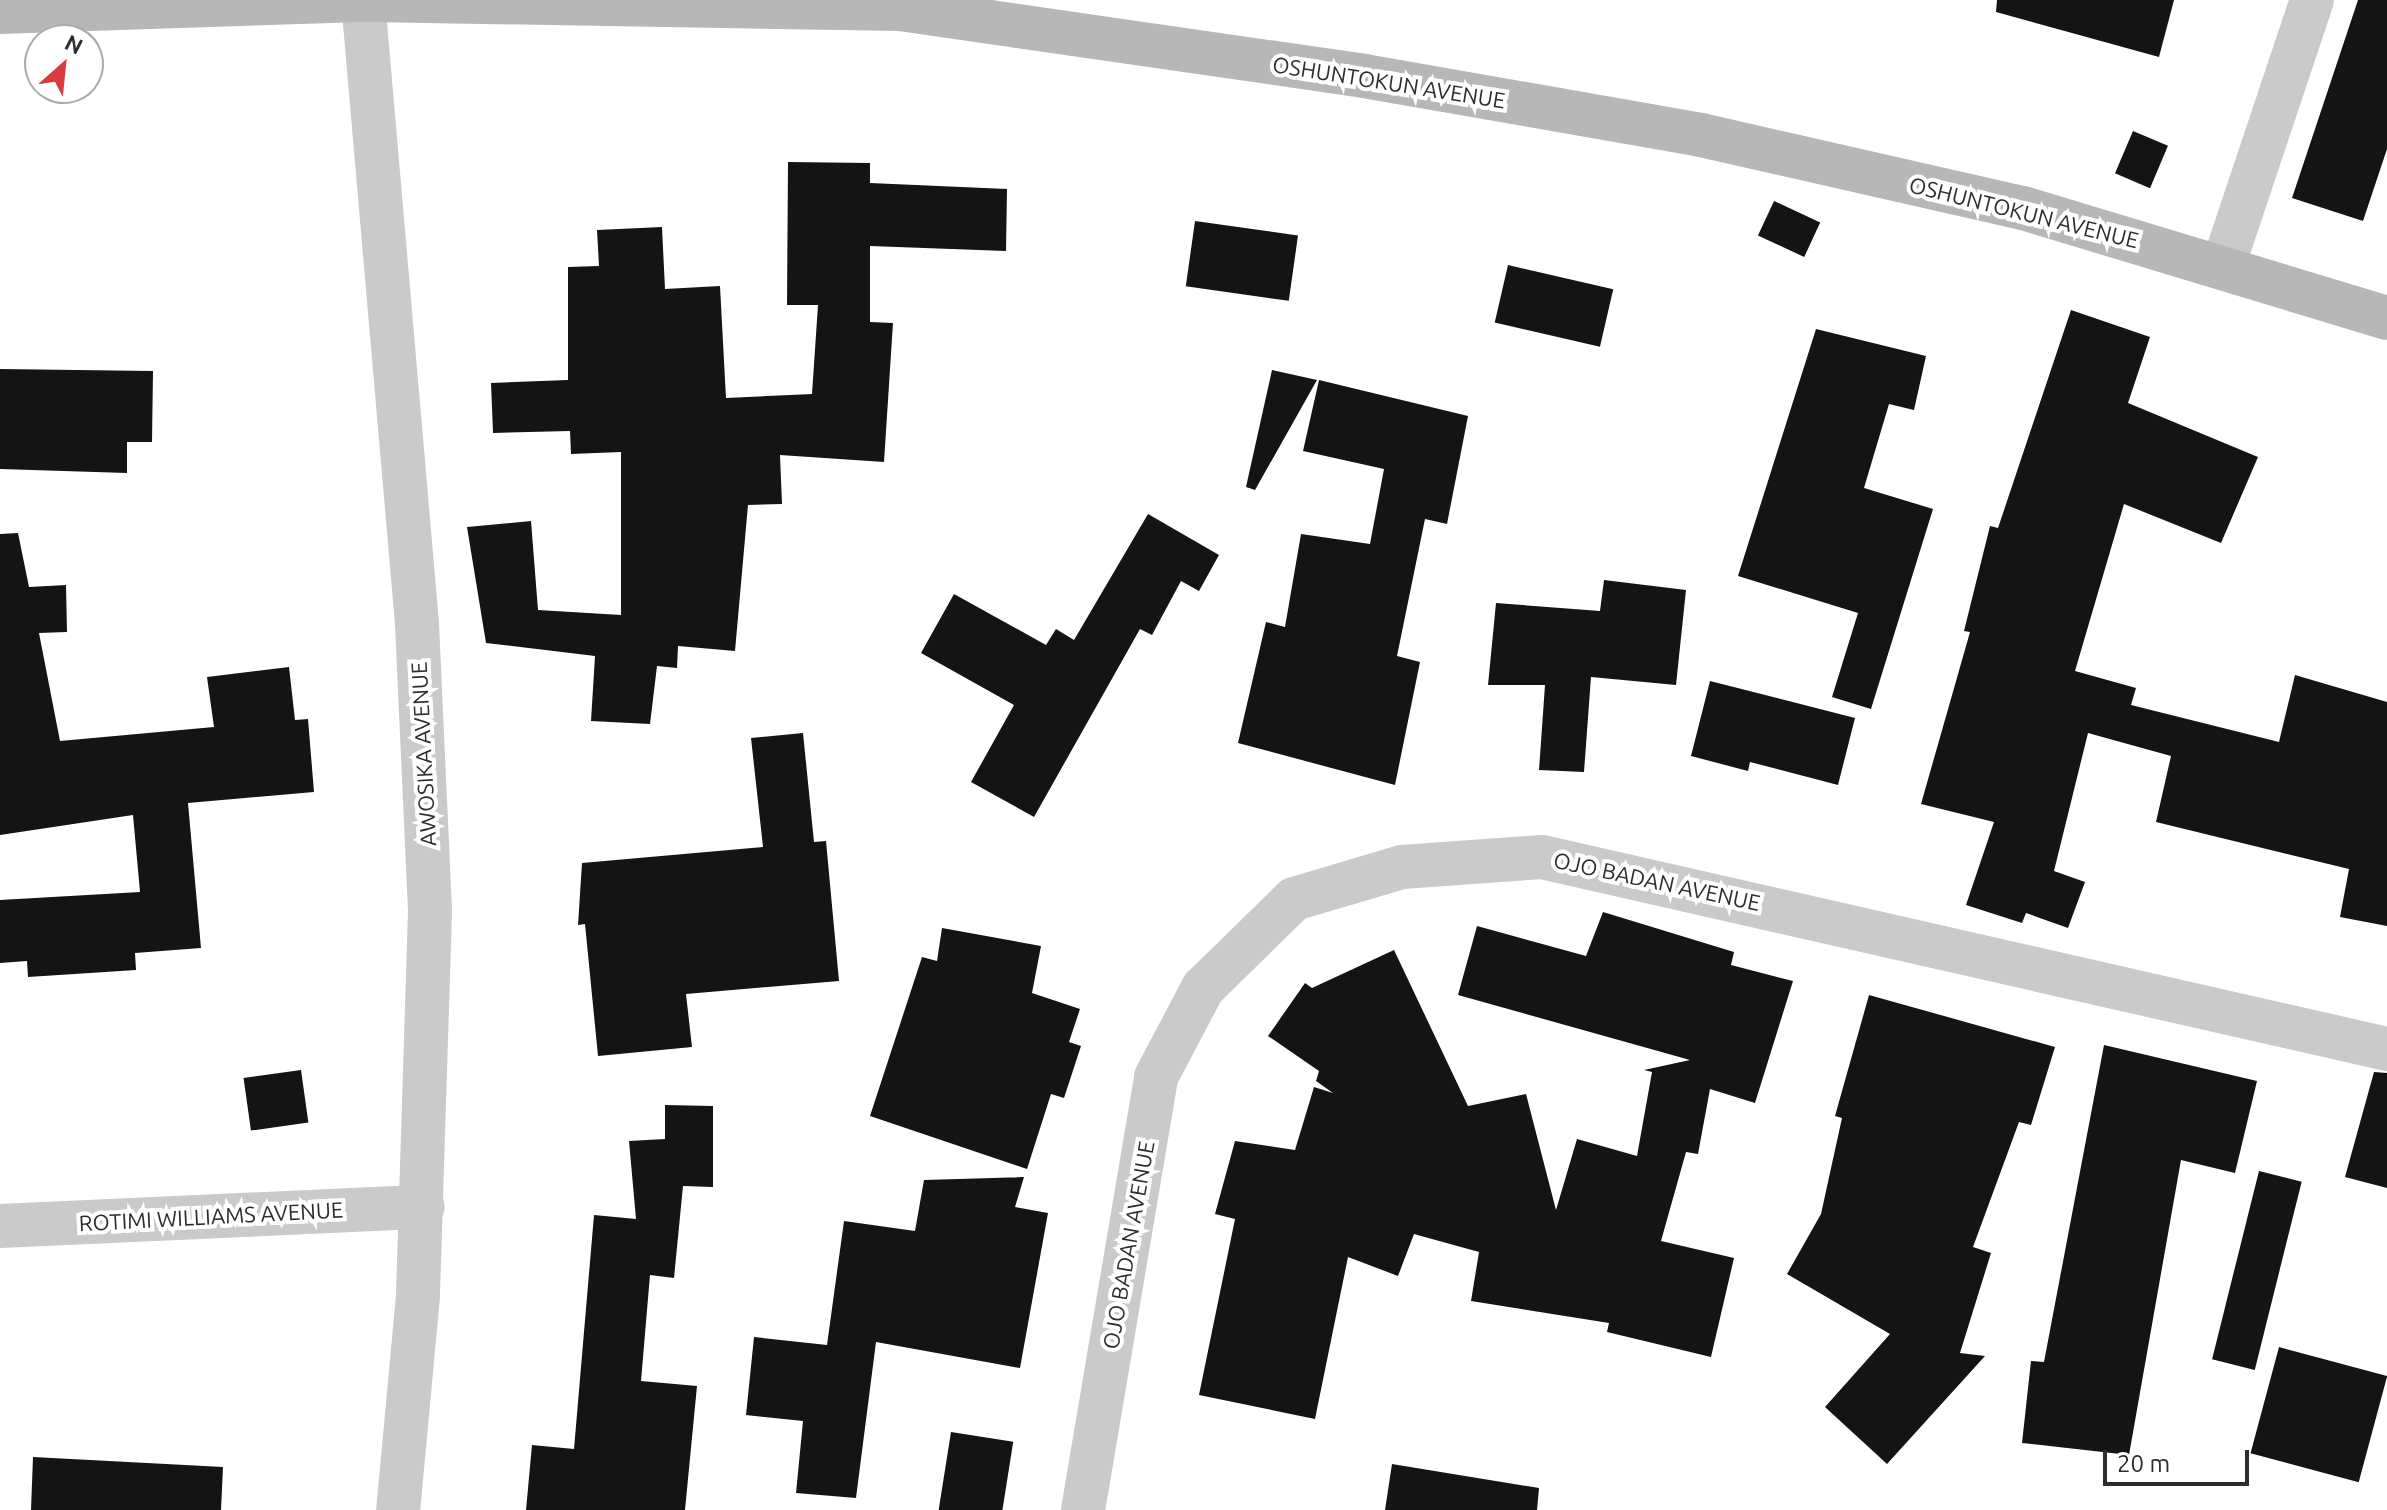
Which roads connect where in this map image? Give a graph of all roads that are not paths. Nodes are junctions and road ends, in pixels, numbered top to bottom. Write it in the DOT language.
graph roads {
  1 [pos="364,0"];
  2 [pos="2312,0"];
  3 [pos="733,1"];
  4 [pos="898,4"];
  5 [pos="0,12"];
  6 [pos="2223,266"];
  7 [pos="2387,318"];
  8 [pos="2387,1049"];
  9 [pos="423,1207"];
  10 [pos="0,1226"];
  11 [pos="398,1510"];
  12 [pos="1083,1510"];
  1 -- 3 [label="main road, OSHUNTOKUN AVENUE"];
  1 -- 5 [label="main road, OSHUNTOKUN AVENUE"];
  1 -- 9 [label="street, AWOSIKA AVENUE"];
  2 -- 6 [label="street"];
  3 -- 4 [label="main road, OSHUNTOKUN AVENUE"];
  4 -- 6 [label="main road, OSHUNTOKUN AVENUE"];
  6 -- 7 [label="main road, OSHUNTOKUN AVENUE"];
  8 -- 12 [label="street, OJO BADAN AVENUE"];
  9 -- 10 [label="street, ROTIMI WILLIAMS AVENUE"];
  9 -- 11 [label="street, AWOSIKA AVENUE"];
}
